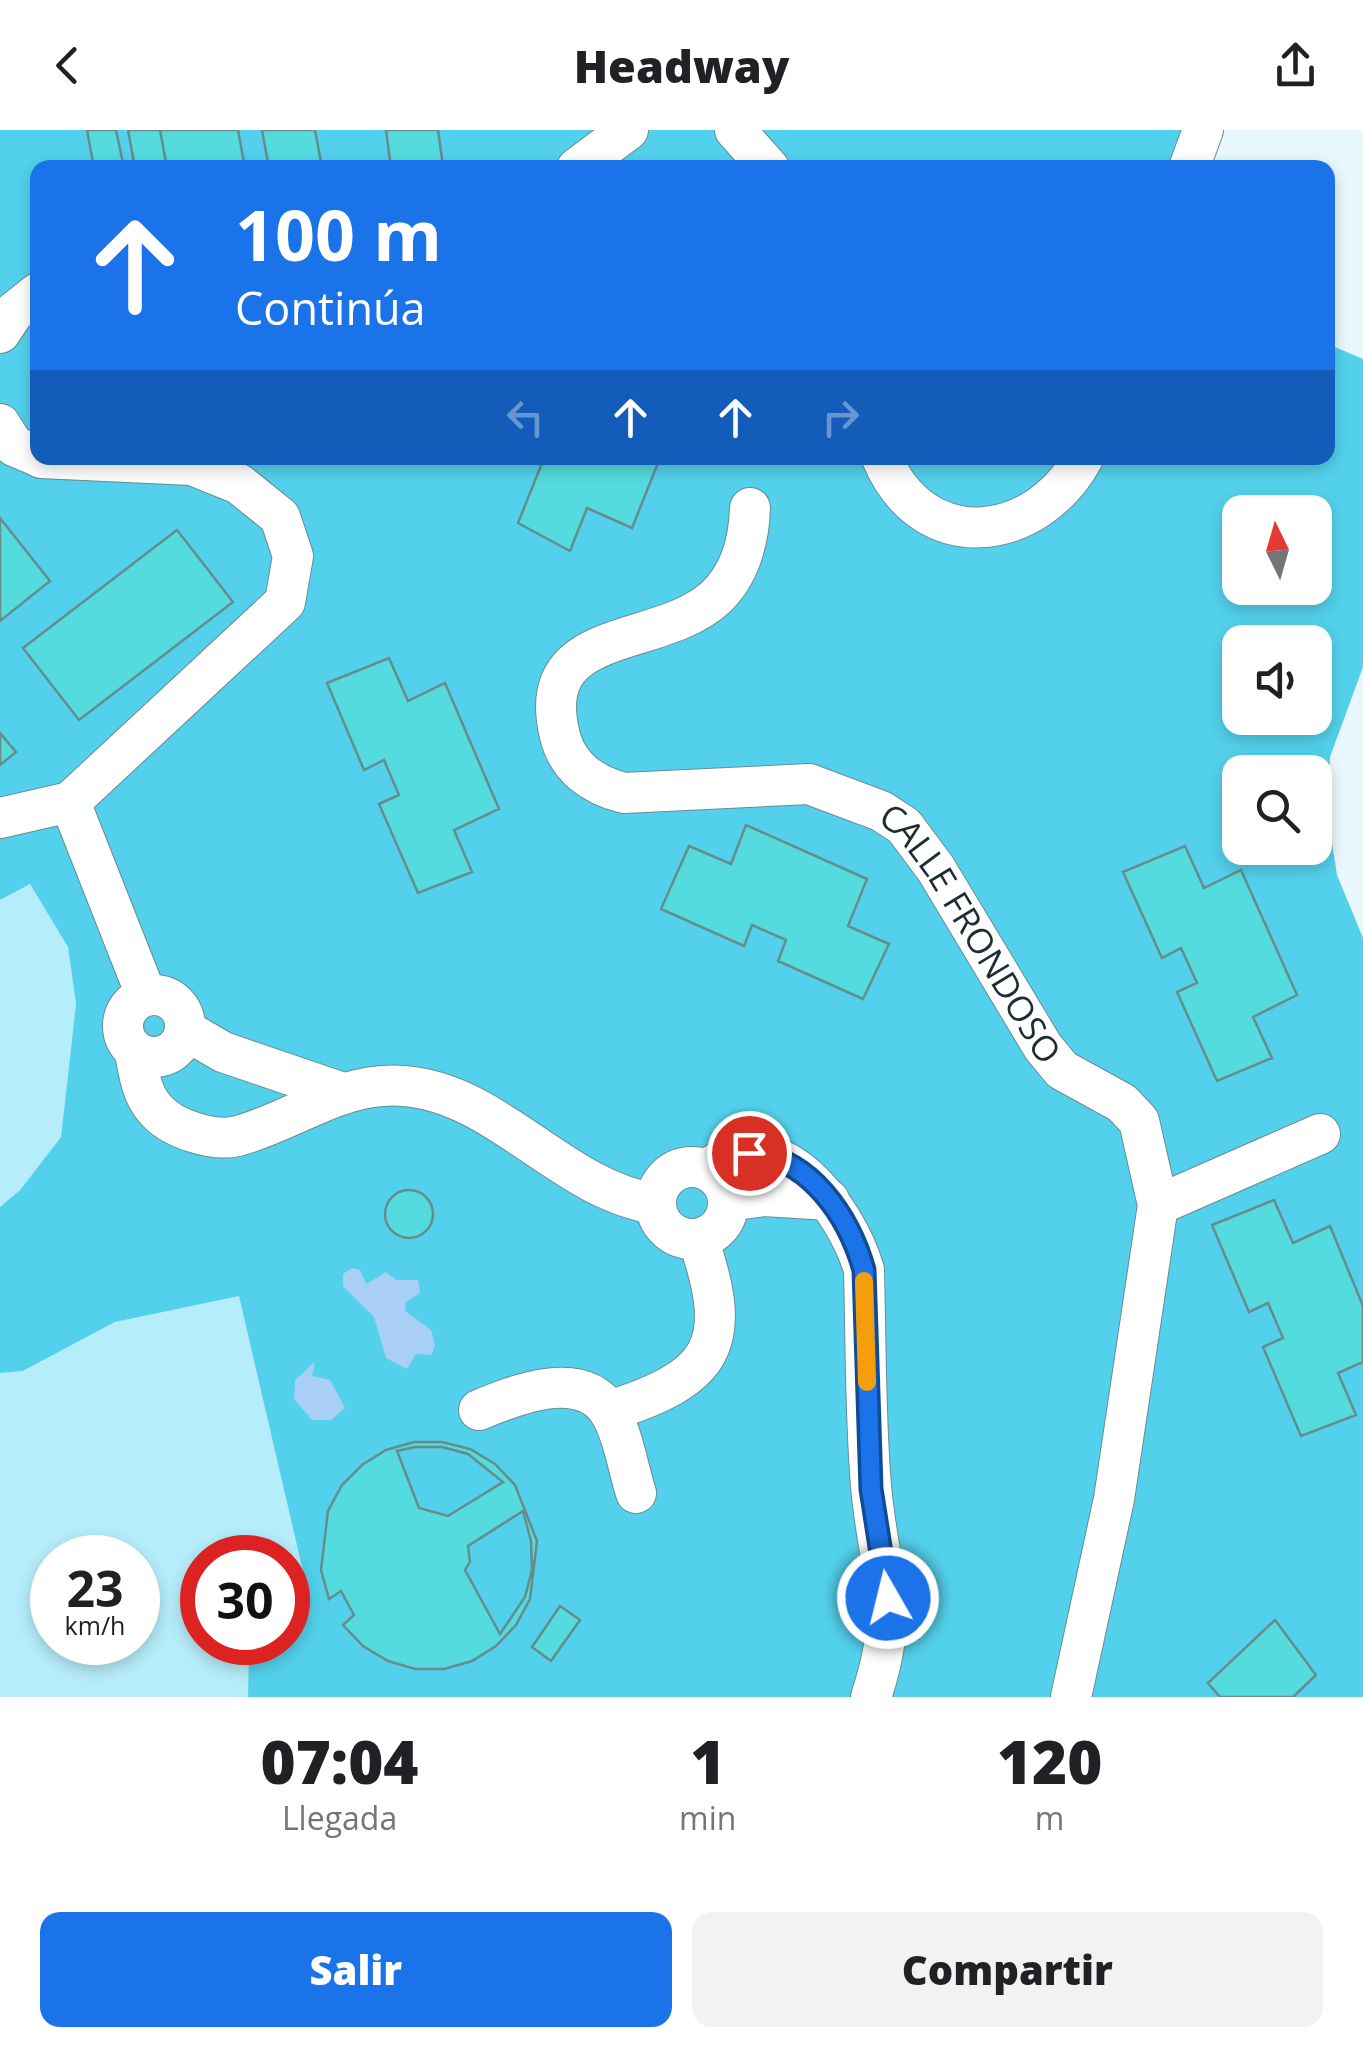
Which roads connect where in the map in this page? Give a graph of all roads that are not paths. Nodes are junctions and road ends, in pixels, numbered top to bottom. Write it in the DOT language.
graph roads {
  1 [pos="628,130"];
  2 [pos="734,130"];
  3 [pos="1203,130"];
  4 [pos="587,160"];
  5 [pos="762,160"];
  6 [pos="1192,160"];
  7 [pos="30,299"];
  8 [pos="0,333"];
  9 [pos="0,424"];
  10 [pos="30,453"];
  11 [pos="192,465"];
  12 [pos="885,465"];
  13 [pos="1079,465"];
  14 [pos="750,508"];
  15 [pos="70,802"];
  16 [pos="0,818"];
  17 [pos="146,995"];
  18 [pos="186,1030"];
  19 [pos="136,1053"];
  20 [pos="340,1092"];
  21 [pos="1320,1134"];
  22 [pos="718,1186"];
  23 [pos="656,1204"];
  24 [pos="1158,1205"];
  25 [pos="698,1239"];
  26 [pos="479,1410"];
  27 [pos="609,1411"];
  28 [pos="636,1493"];
  29 [pos="871,1697"];
  30 [pos="1071,1697"];
  1 -- 4 [label="street"];
  2 -- 5 [label="street"];
  3 -- 6 [label="street"];
  7 -- 8 [label="street"];
  9 -- 10 [label="street"];
  11 -- 15 [label="street"];
  12 -- 13 [label="street"];
  14 -- 24 [label="street, CALLE FRONDOSO"];
  15 -- 16 [label="street"];
  15 -- 17 [label="street"];
  17 -- 18 [label="street"];
  17 -- 19 [label="street"];
  18 -- 19 [label="street"];
  18 -- 20 [label="street"];
  19 -- 20 [label="street"];
  20 -- 23 [label="street"];
  21 -- 24 [label="street"];
  22 -- 23 [label="street"];
  22 -- 25 [label="street"];
  22 -- 29 [label="street"];
  23 -- 25 [label="street"];
  24 -- 30 [label="street, CALLE FRONDOSO"];
  25 -- 27 [label="street"];
  26 -- 27 [label="street"];
  27 -- 28 [label="street"];
}
